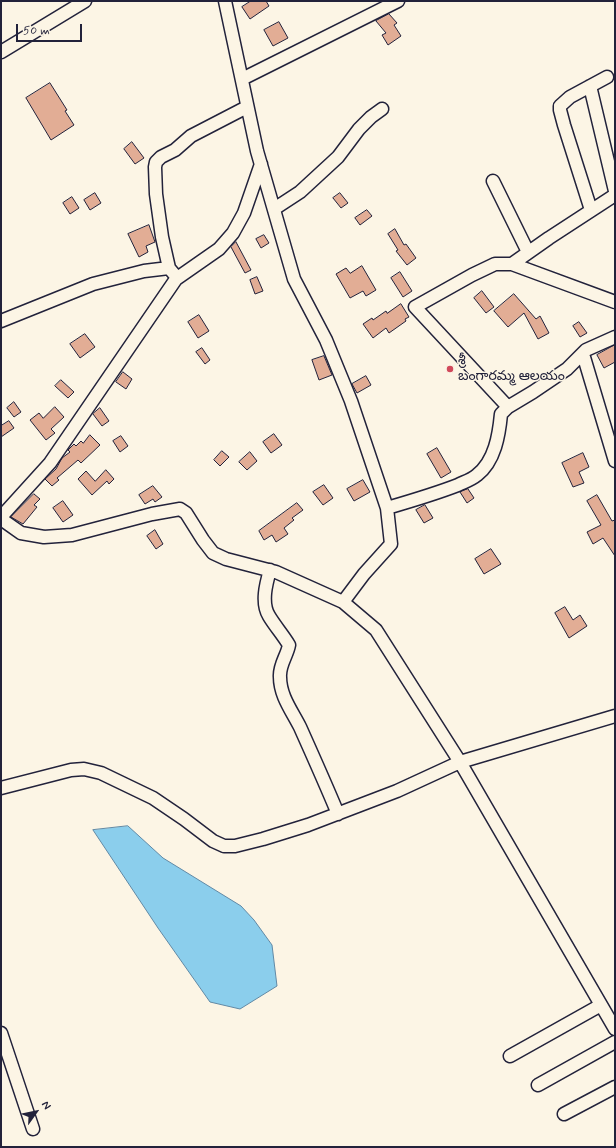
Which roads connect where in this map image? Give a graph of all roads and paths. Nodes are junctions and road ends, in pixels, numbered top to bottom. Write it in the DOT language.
graph roads {
  1 [pos="85,1"];
  2 [pos="225,1"];
  3 [pos="398,1"];
  4 [pos="1,52"];
  5 [pos="608,76"];
  6 [pos="242,79"];
  7 [pos="590,86"];
  8 [pos="247,107"];
  9 [pos="382,109"];
  10 [pos="261,164"];
  11 [pos="493,181"];
  12 [pos="615,191"];
  13 [pos="615,195"];
  14 [pos="274,209"];
  15 [pos="591,210"];
  16 [pos="528,252"];
  17 [pos="512,264"];
  18 [pos="169,268"];
  19 [pos="176,279"];
  20 [pos="615,302"];
  21 [pos="1,321"];
  22 [pos="615,337"];
  23 [pos="583,354"];
  24 [pos="508,407"];
  25 [pos="615,461"];
  26 [pos="387,508"];
  27 [pos="1,518"];
  28 [pos="270,570"];
  29 [pos="343,602"];
  30 [pos="615,716"];
  31 [pos="460,762"];
  32 [pos="1,788"];
  33 [pos="338,814"];
  34 [pos="601,1005"];
  35 [pos="615,1029"];
  36 [pos="1,1033"];
  37 [pos="615,1042"];
  38 [pos="510,1056"];
  39 [pos="5,1057"];
  40 [pos="538,1085"];
  41 [pos="615,1087"];
  42 [pos="564,1114"];
  43 [pos="33,1129"];
  1 -- 4 [label="street"];
  2 -- 6 [label="street"];
  3 -- 6 [label="street"];
  5 -- 7 [label="street"];
  6 -- 8 [label="street"];
  7 -- 12 [label="street"];
  7 -- 15 [label="street"];
  8 -- 10 [label="street"];
  8 -- 18 [label="street"];
  9 -- 14 [label="street"];
  10 -- 14 [label="street"];
  10 -- 19 [label="street"];
  11 -- 16 [label="street"];
  13 -- 15 [label="street"];
  14 -- 26 [label="street"];
  15 -- 16 [label="street"];
  16 -- 17 [label="street"];
  17 -- 20 [label="street"];
  17 -- 24 [label="street"];
  18 -- 19 [label="street"];
  18 -- 21 [label="street"];
  19 -- 27 [label="street"];
  22 -- 23 [label="street"];
  23 -- 24 [label="street"];
  23 -- 25 [label="street"];
  24 -- 26 [label="street"];
  26 -- 29 [label="street"];
  27 -- 28 [label="street"];
  28 -- 29 [label="street"];
  28 -- 33 [label="street"];
  29 -- 31 [label="street"];
  30 -- 31 [label="street"];
  31 -- 33 [label="street"];
  31 -- 34 [label="street"];
  32 -- 33 [label="street"];
  34 -- 35 [label="street"];
  34 -- 38 [label="street"];
  36 -- 39 [label="street"];
  37 -- 40 [label="street"];
  39 -- 43 [label="street"];
  41 -- 42 [label="street"];
}
